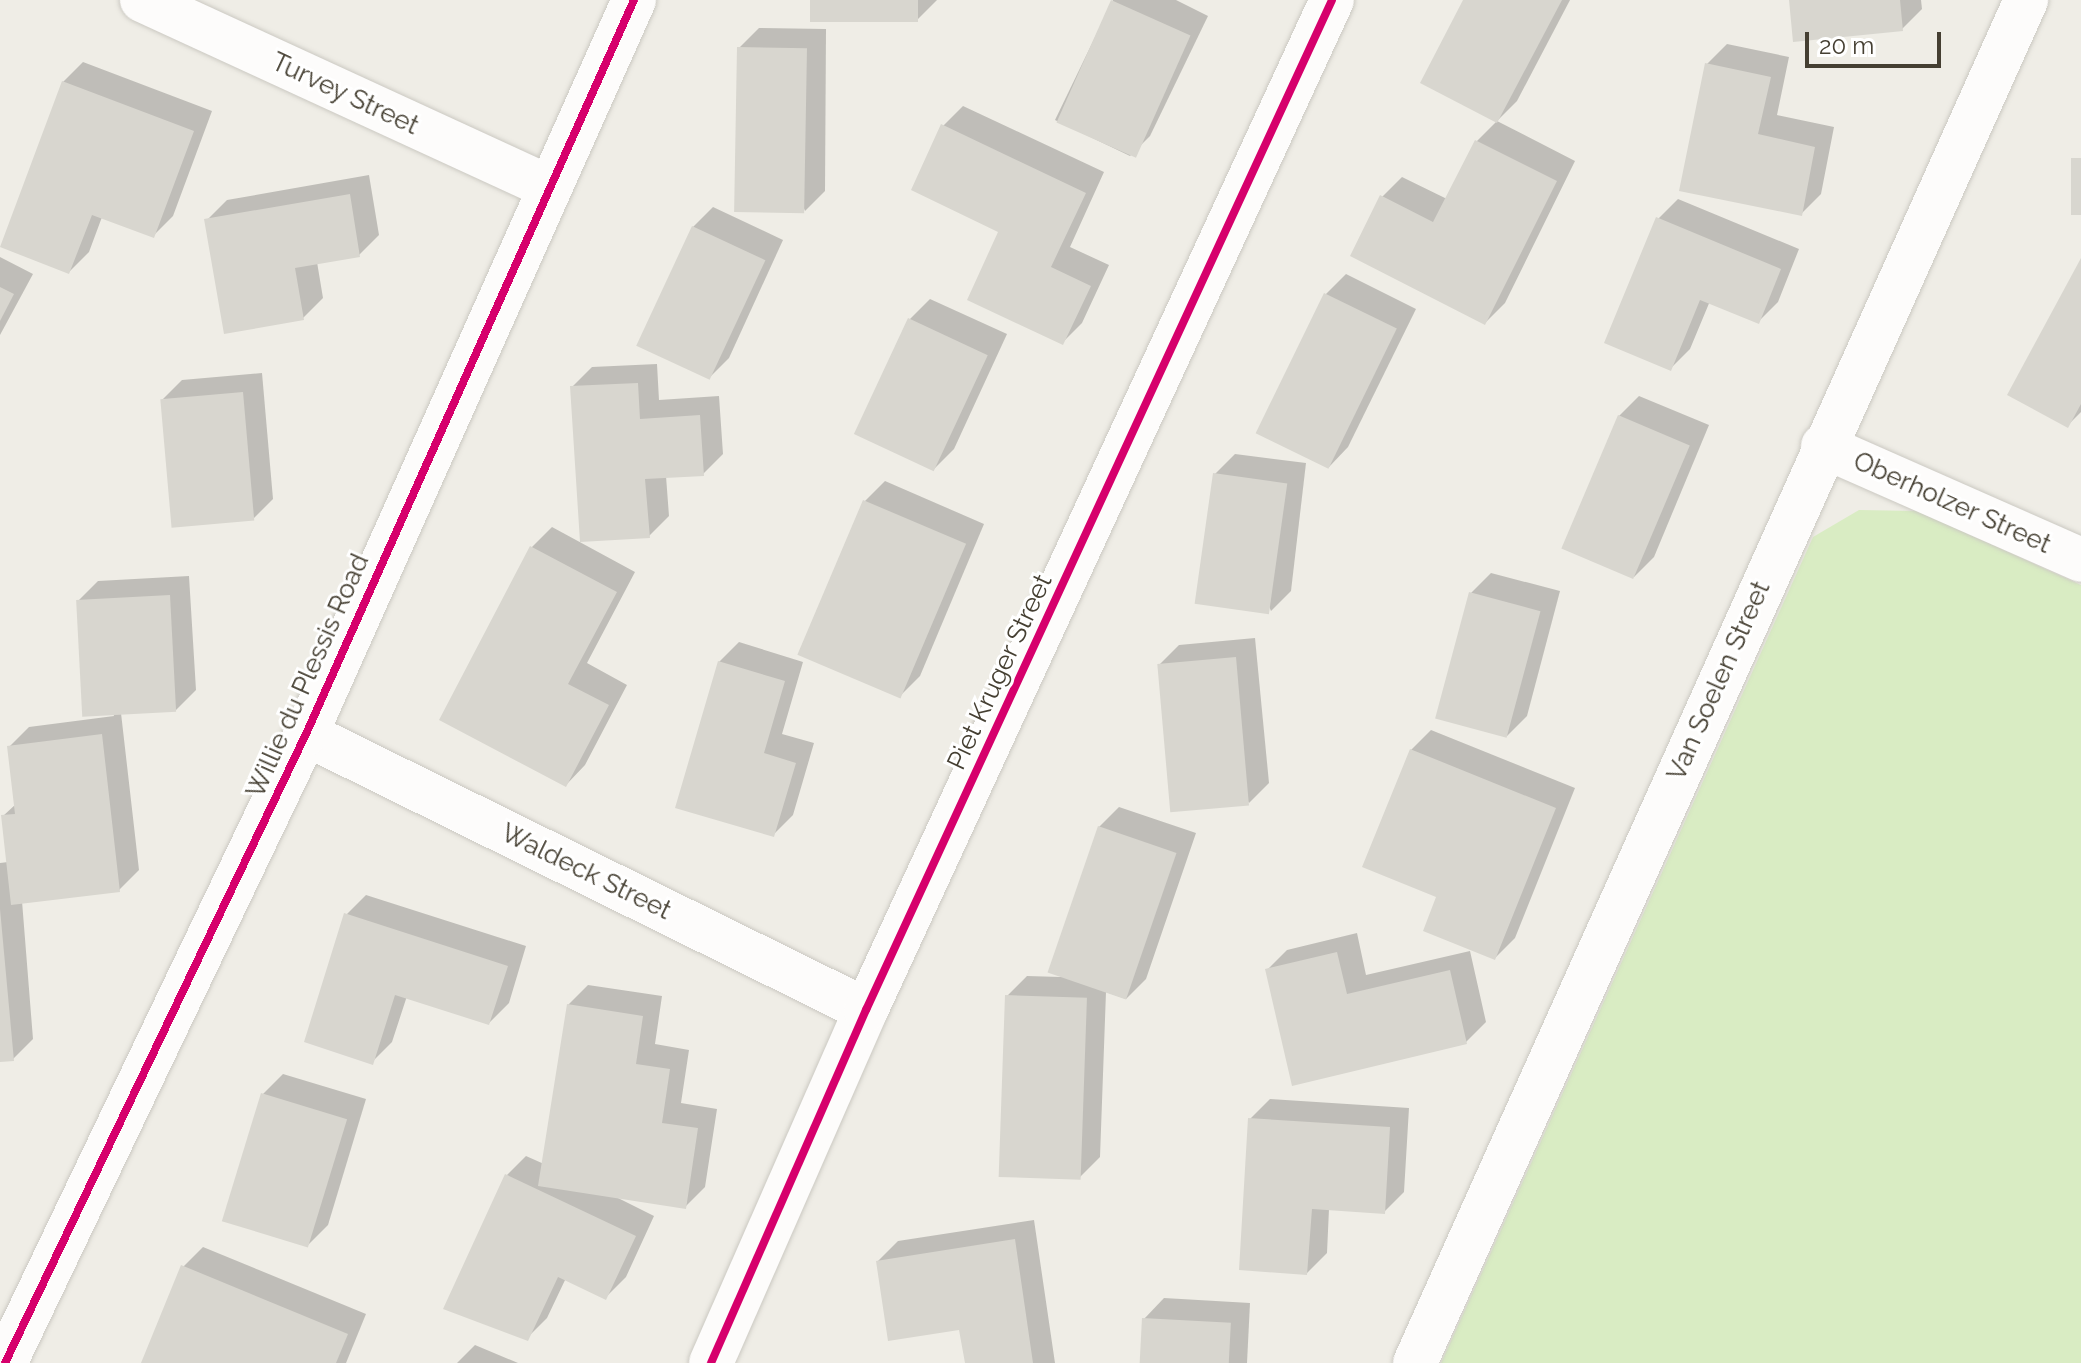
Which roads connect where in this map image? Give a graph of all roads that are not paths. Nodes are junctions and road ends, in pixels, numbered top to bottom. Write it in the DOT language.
graph roads {
  1 [pos="142,0"];
  2 [pos="634,0"];
  3 [pos="1332,0"];
  4 [pos="2026,0"];
  5 [pos="548,187"];
  6 [pos="1823,446"];
  7 [pos="2081,560"];
  8 [pos="306,734"];
  9 [pos="866,1010"];
  10 [pos="5,1363"];
  11 [pos="711,1363"];
  12 [pos="1415,1363"];
  1 -- 5 [label="street, Turvey Street"];
  2 -- 5 [label="street, Willie du Plessis Road"];
  3 -- 9 [label="street, Piet Kruger Street"];
  4 -- 6 [label="street, Van Soelen Street"];
  5 -- 8 [label="street, Willie du Plessis Road"];
  6 -- 7 [label="street, Oberholzer Street"];
  6 -- 12 [label="street, Van Soelen Street"];
  8 -- 9 [label="street, Waldeck Street"];
  8 -- 10 [label="street, Willie du Plessis Road"];
  9 -- 11 [label="street, Piet Kruger Street"];
}
